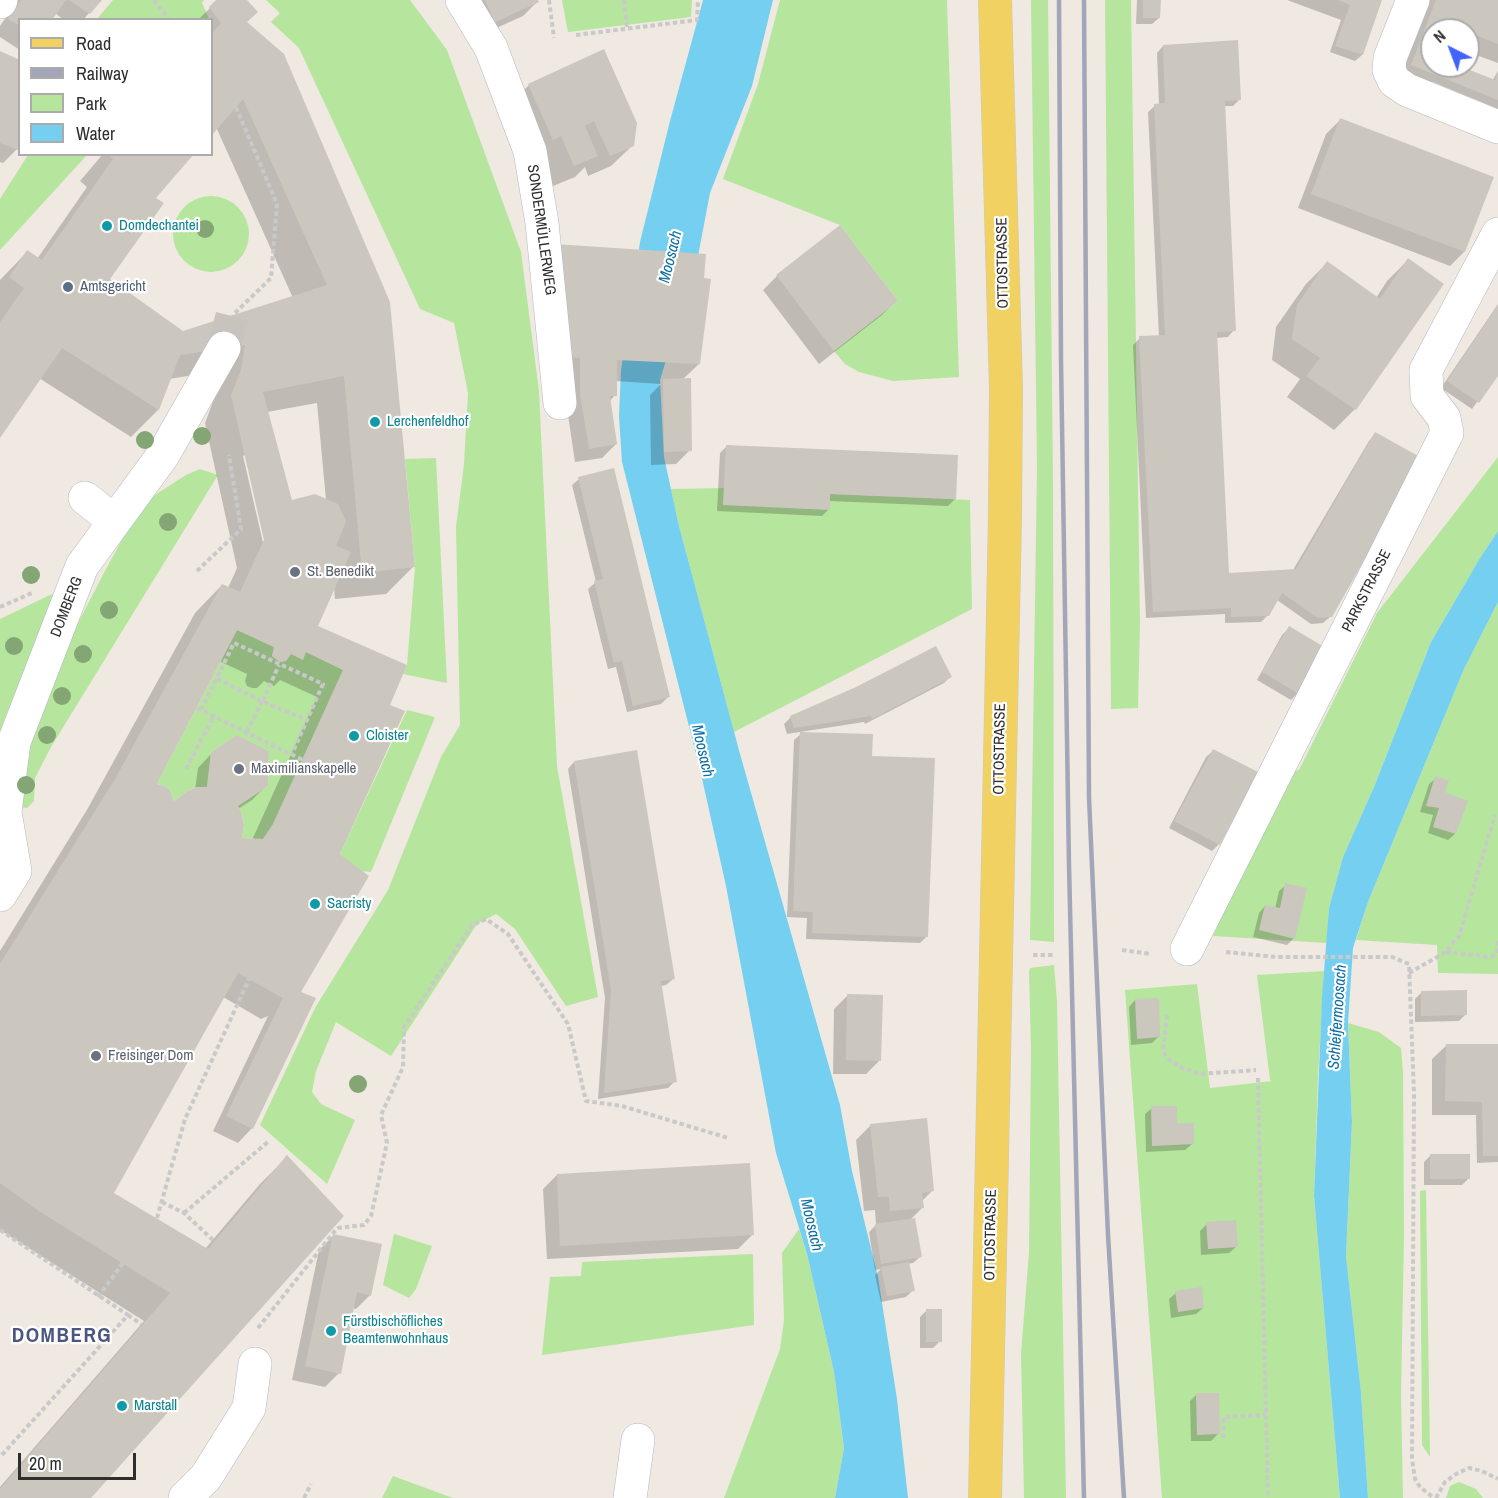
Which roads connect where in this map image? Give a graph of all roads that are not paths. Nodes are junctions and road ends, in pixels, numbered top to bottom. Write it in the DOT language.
graph roads {
  1 [pos="462,0"];
  2 [pos="995,0"];
  3 [pos="1413,0"];
  4 [pos="1498,127"];
  5 [pos="1498,234"];
  6 [pos="224,348"];
  7 [pos="560,403"];
  8 [pos="85,498"];
  9 [pos="114,521"];
  10 [pos="0,895"];
  11 [pos="1187,949"];
  12 [pos="255,1364"];
  13 [pos="638,1440"];
  14 [pos="185,1498"];
  15 [pos="630,1498"];
  16 [pos="985,1498"];
  1 -- 7 [label="street, SONDERMÜLLERWEG"];
  2 -- 16 [label="main road, OTTOSTRASSE"];
  3 -- 4 [label="street"];
  5 -- 11 [label="street, PARKSTRASSE"];
  6 -- 9 [label="street, DOMBERG"];
  8 -- 9 [label="street"];
  9 -- 10 [label="street, DOMBERG"];
  12 -- 14 [label="street"];
  13 -- 15 [label="street"];
}
